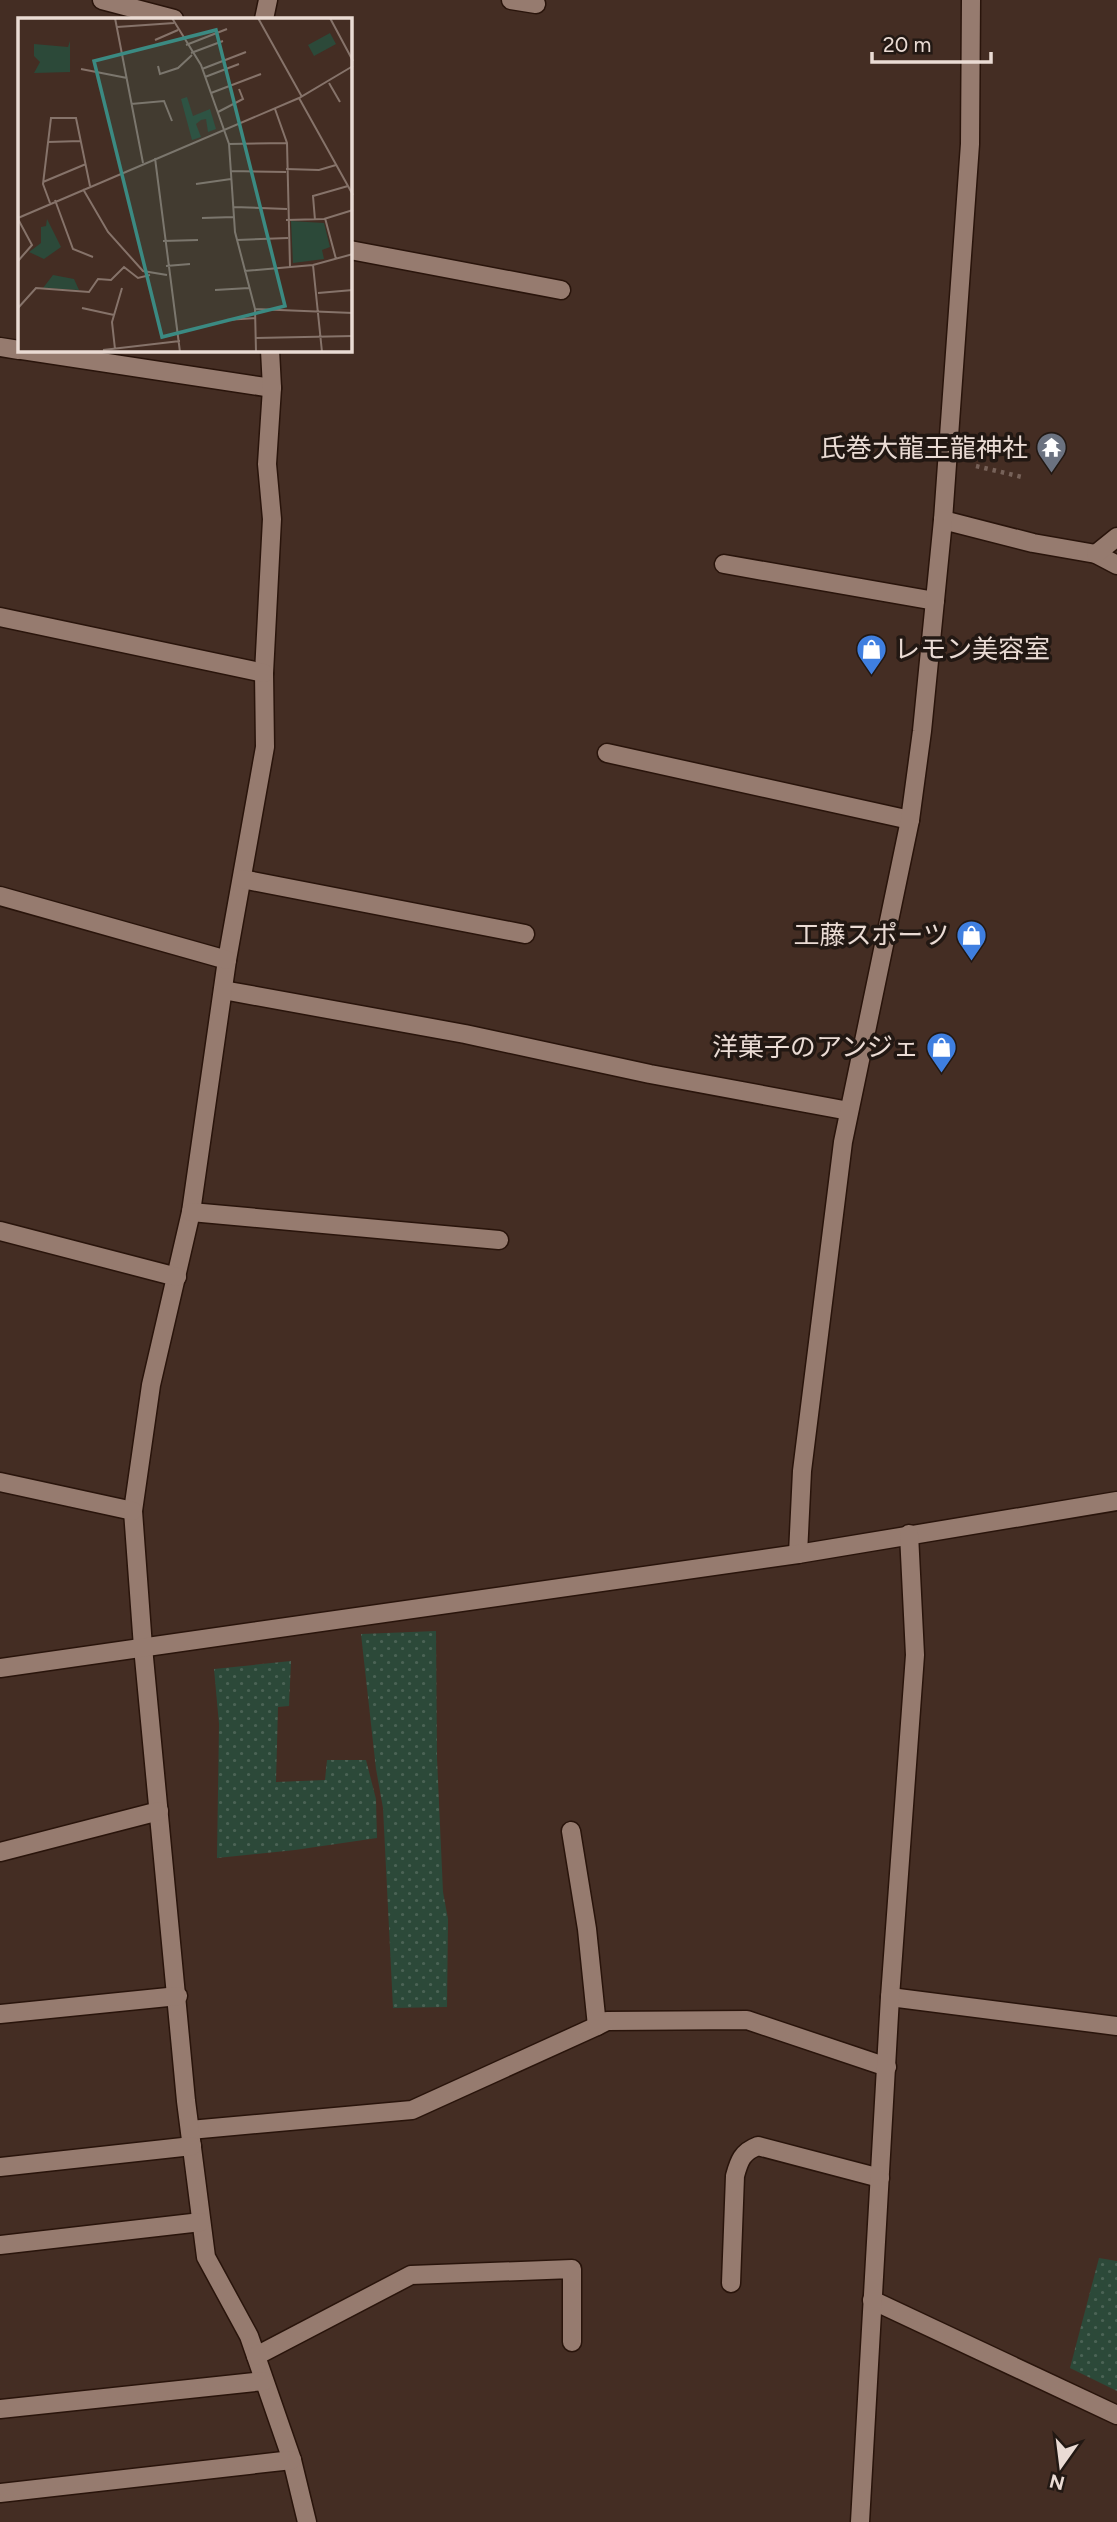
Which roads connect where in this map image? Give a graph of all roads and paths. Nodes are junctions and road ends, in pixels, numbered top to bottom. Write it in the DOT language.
graph roads {
  1 [pos="102,0"];
  2 [pos="268,0"];
  3 [pos="511,0"];
  4 [pos="971,0"];
  5 [pos="536,4"];
  6 [pos="170,18"];
  7 [pos="264,18"];
  8 [pos="352,250"];
  9 [pos="561,290"];
  10 [pos="0,347"];
  11 [pos="18,350"];
  12 [pos="34,352"];
  13 [pos="270,352"];
  14 [pos="272,388"];
  15 [pos="981,467"];
  16 [pos="1022,477"];
  17 [pos="943,520"];
  18 [pos="1117,537"];
  19 [pos="1097,554"];
  20 [pos="724,564"];
  21 [pos="1117,565"];
  22 [pos="935,601"];
  23 [pos="0,617"];
  24 [pos="264,673"];
  25 [pos="607,753"];
  26 [pos="910,820"];
  27 [pos="242,879"];
  28 [pos="0,896"];
  29 [pos="525,934"];
  30 [pos="227,960"];
  31 [pos="223,990"];
  32 [pos="849,1111"];
  33 [pos="191,1212"];
  34 [pos="0,1231"];
  35 [pos="499,1240"];
  36 [pos="177,1277"];
  37 [pos="0,1482"];
  38 [pos="1117,1502"];
  39 [pos="133,1511"];
  40 [pos="909,1534"];
  41 [pos="798,1554"];
  42 [pos="143,1647"];
  43 [pos="0,1668"];
  44 [pos="159,1811"];
  45 [pos="571,1831"];
  46 [pos="0,1852"];
  47 [pos="178,1996"];
  48 [pos="890,1997"];
  49 [pos="0,2014"];
  50 [pos="597,2026"];
  51 [pos="1117,2026"];
  52 [pos="887,2067"];
  53 [pos="191,2138"];
  54 [pos="0,2168"];
  55 [pos="880,2178"];
  56 [pos="201,2222"];
  57 [pos="0,2245"];
  58 [pos="731,2283"];
  59 [pos="872,2300"];
  60 [pos="572,2342"];
  61 [pos="256,2356"];
  62 [pos="264,2381"];
  63 [pos="0,2409"];
  64 [pos="1117,2415"];
  65 [pos="292,2460"];
  66 [pos="0,2493"];
  67 [pos="307,2522"];
  68 [pos="860,2522"];
  1 -- 6 [label="street"];
  2 -- 7 [label="street"];
  3 -- 5 [label="street"];
  4 -- 17 [label="street"];
  8 -- 9 [label="street"];
  10 -- 11 [label="street"];
  12 -- 14 [label="street"];
  13 -- 14 [label="street"];
  14 -- 24 [label="street"];
  15 -- 16 [label="path"];
  17 -- 19 [label="street"];
  17 -- 22 [label="street"];
  18 -- 19 [label="street"];
  19 -- 21 [label="street"];
  20 -- 22 [label="street"];
  22 -- 26 [label="street"];
  23 -- 24 [label="street"];
  24 -- 27 [label="street"];
  25 -- 26 [label="street"];
  26 -- 32 [label="street"];
  27 -- 29 [label="street"];
  27 -- 30 [label="street"];
  28 -- 30 [label="street"];
  30 -- 31 [label="street"];
  31 -- 32 [label="street"];
  31 -- 33 [label="street"];
  32 -- 41 [label="street"];
  33 -- 35 [label="street"];
  33 -- 36 [label="street"];
  34 -- 36 [label="street"];
  36 -- 39 [label="street"];
  37 -- 39 [label="street"];
  38 -- 40 [label="street"];
  39 -- 42 [label="street"];
  40 -- 41 [label="street"];
  40 -- 48 [label="street"];
  41 -- 42 [label="street"];
  42 -- 43 [label="street"];
  42 -- 44 [label="street"];
  44 -- 46 [label="street"];
  44 -- 47 [label="street"];
  45 -- 50 [label="street"];
  47 -- 49 [label="street"];
  47 -- 53 [label="street"];
  48 -- 51 [label="street"];
  48 -- 52 [label="street"];
  50 -- 52 [label="street"];
  50 -- 53 [label="street"];
  52 -- 55 [label="street"];
  53 -- 54 [label="street"];
  53 -- 56 [label="street"];
  55 -- 58 [label="street"];
  55 -- 59 [label="street"];
  56 -- 57 [label="street"];
  56 -- 61 [label="street"];
  59 -- 64 [label="street"];
  59 -- 68 [label="street"];
  60 -- 61 [label="street"];
  61 -- 62 [label="street"];
  62 -- 63 [label="street"];
  62 -- 65 [label="street"];
  65 -- 66 [label="street"];
  65 -- 67 [label="street"];
}
